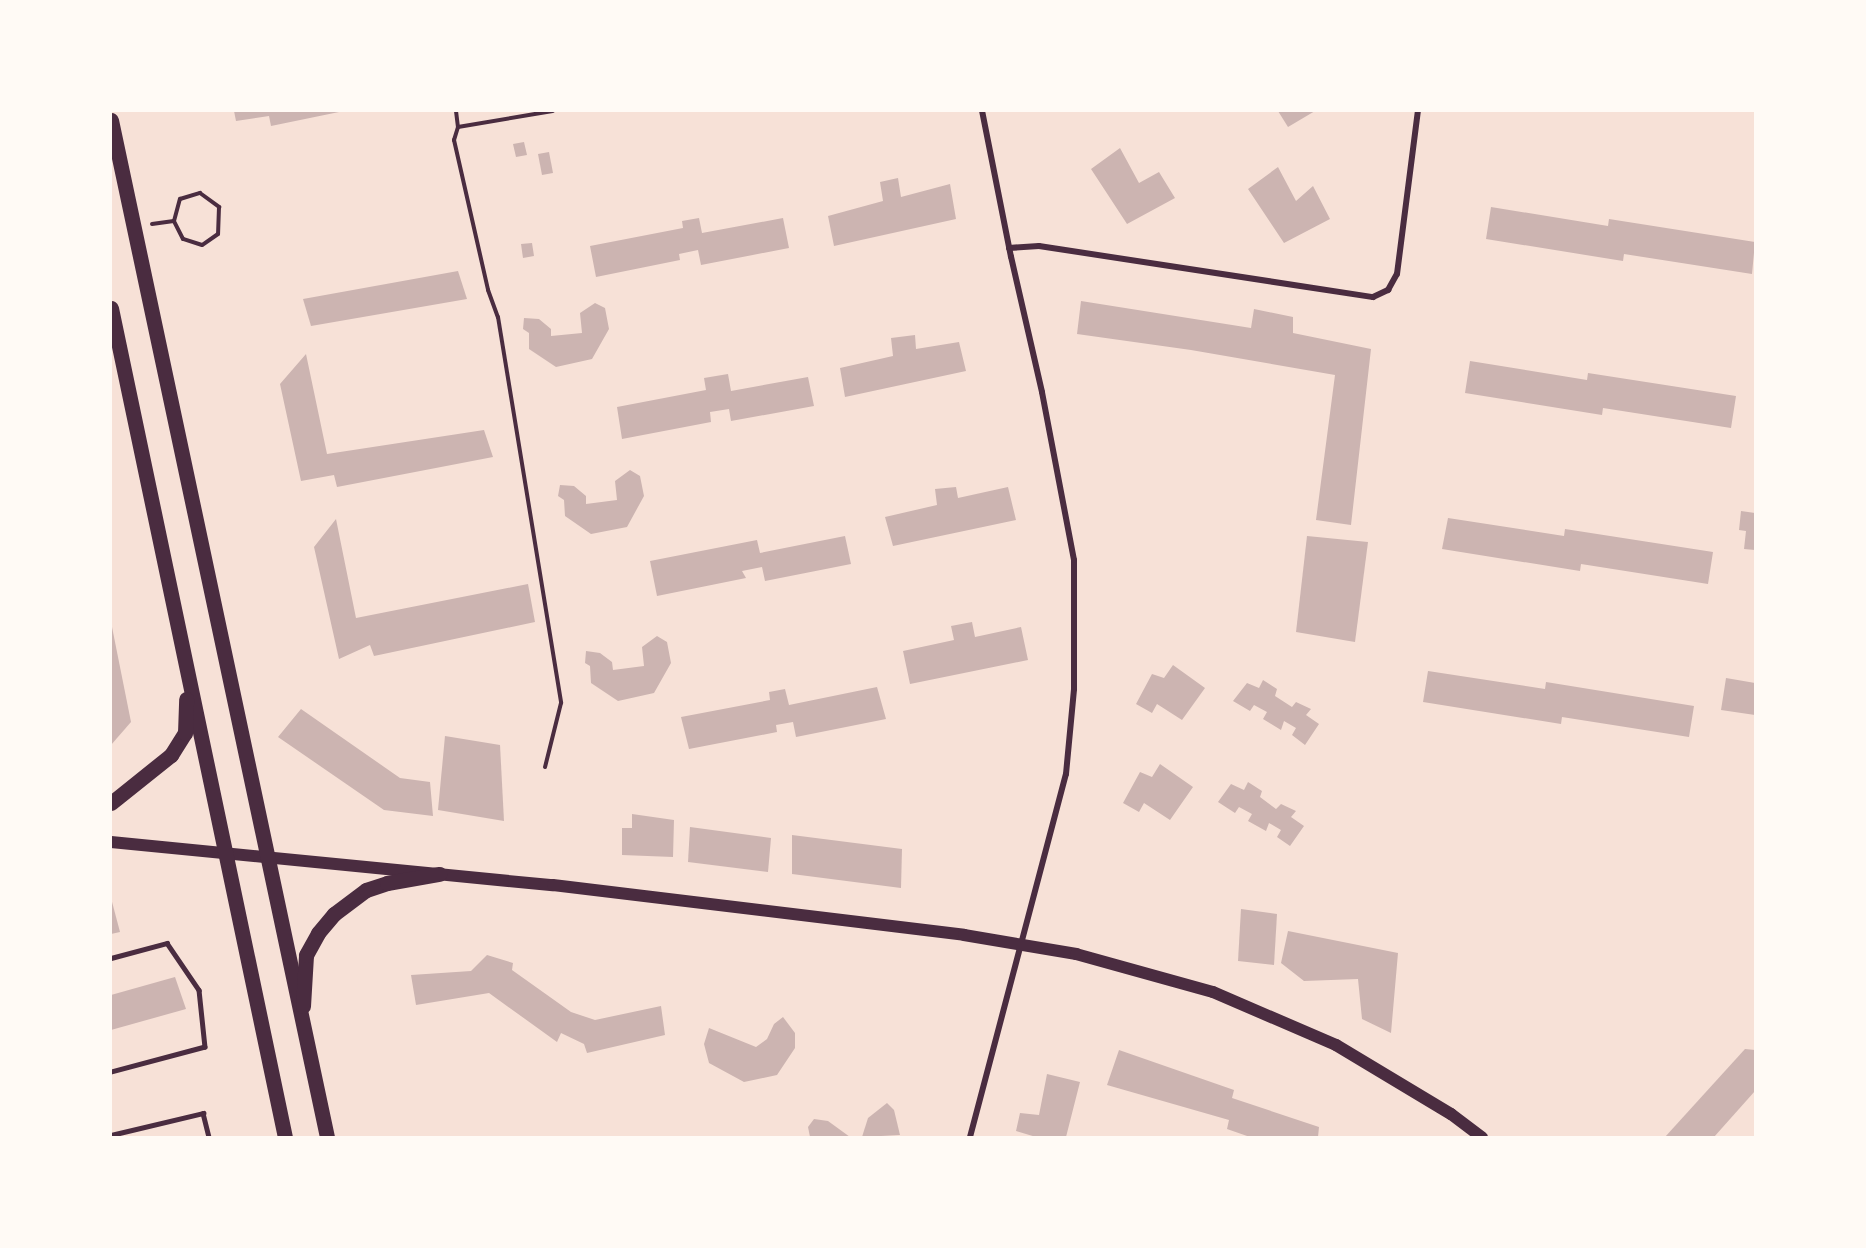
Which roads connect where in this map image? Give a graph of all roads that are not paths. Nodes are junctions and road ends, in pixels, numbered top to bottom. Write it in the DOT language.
graph roads {
  1 [pos="982,111"];
  2 [pos="1418,111"];
  3 [pos="111,120"];
  4 [pos="1009,248"];
  5 [pos="111,308"];
  6 [pos="181,636"];
  7 [pos="111,803"];
  8 [pos="111,842"];
  9 [pos="225,852"];
  10 [pos="268,856"];
  11 [pos="439,874"];
  12 [pos="1022,943"];
  13 [pos="111,958"];
  14 [pos="302,1024"];
  15 [pos="111,1072"];
  16 [pos="111,1135"];
  17 [pos="209,1137"];
  18 [pos="285,1137"];
  19 [pos="327,1137"];
  20 [pos="969,1137"];
  21 [pos="1482,1137"];
  1 -- 4 [label="street"];
  2 -- 4 [label="street"];
  3 -- 10 [label="main road"];
  4 -- 12 [label="street"];
  5 -- 6 [label="main road"];
  6 -- 7 [label="main road"];
  6 -- 9 [label="main road"];
  8 -- 9 [label="main road"];
  9 -- 10 [label="main road"];
  9 -- 18 [label="main road"];
  10 -- 11 [label="main road"];
  10 -- 14 [label="main road"];
  11 -- 12 [label="main road"];
  11 -- 14 [label="main road"];
  12 -- 20 [label="street"];
  12 -- 21 [label="main road"];
  13 -- 15 [label="lane"];
  14 -- 19 [label="main road"];
  16 -- 17 [label="lane"];
}
